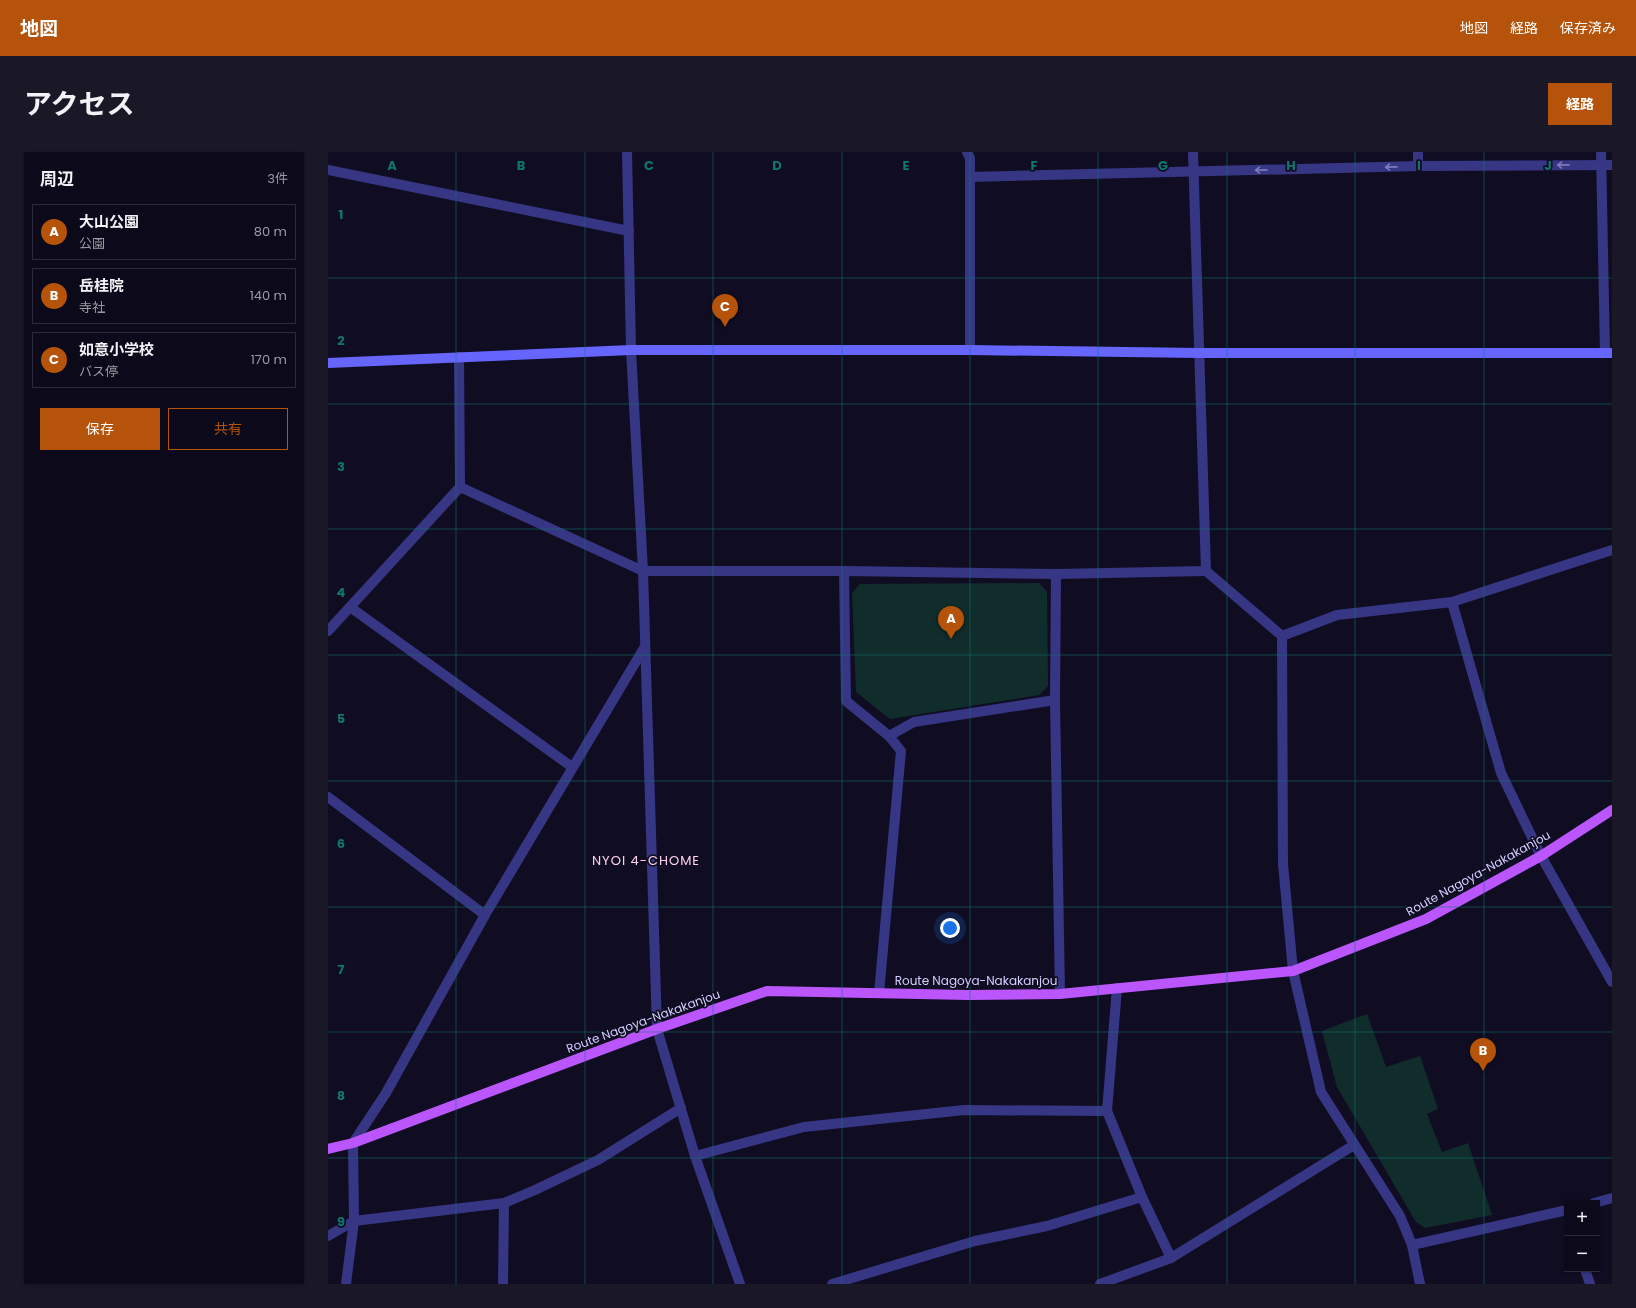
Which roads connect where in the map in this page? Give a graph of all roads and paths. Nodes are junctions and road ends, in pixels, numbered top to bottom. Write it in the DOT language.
graph roads {
  1 [pos="627,152"];
  2 [pos="967,152"];
  3 [pos="1193,152"];
  4 [pos="1418,152"];
  5 [pos="1601,152"];
  6 [pos="1607,165"];
  7 [pos="1418,166"];
  8 [pos="328,170"];
  9 [pos="1194,172"];
  10 [pos="970,177"];
  11 [pos="629,231"];
  12 [pos="631,350"];
  13 [pos="970,350"];
  14 [pos="1608,352"];
  15 [pos="1199,353"];
  16 [pos="459,357"];
  17 [pos="328,363"];
  18 [pos="460,487"];
  19 [pos="1612,550"];
  20 [pos="642,571"];
  21 [pos="844,571"];
  22 [pos="1206,571"];
  23 [pos="1056,574"];
  24 [pos="1452,602"];
  25 [pos="350,607"];
  26 [pos="328,632"];
  27 [pos="1282,636"];
  28 [pos="644,648"];
  29 [pos="1055,700"];
  30 [pos="889,736"];
  31 [pos="572,768"];
  32 [pos="328,797"];
  33 [pos="1612,810"];
  34 [pos="1541,856"];
  35 [pos="485,914"];
  36 [pos="1293,971"];
  37 [pos="1612,982"];
  38 [pos="1117,988"];
  39 [pos="879,992"];
  40 [pos="1060,994"];
  41 [pos="657,1029"];
  42 [pos="681,1108"];
  43 [pos="1107,1111"];
  44 [pos="353,1143"];
  45 [pos="1354,1145"];
  46 [pos="329,1147"];
  47 [pos="695,1156"];
  48 [pos="1142,1197"];
  49 [pos="1612,1198"];
  50 [pos="1600,1201"];
  51 [pos="504,1203"];
  52 [pos="1564,1212"];
  53 [pos="354,1221"];
  54 [pos="328,1236"];
  55 [pos="1412,1245"];
  56 [pos="1171,1258"];
  57 [pos="1586,1272"];
  58 [pos="346,1284"];
  59 [pos="503,1284"];
  60 [pos="740,1284"];
  61 [pos="832,1284"];
  62 [pos="1100,1284"];
  63 [pos="1420,1284"];
  64 [pos="1590,1284"];
  1 -- 11 [label="street"];
  2 -- 10 [label="street"];
  3 -- 9 [label="street"];
  4 -- 7 [label="street"];
  5 -- 6 [label="street"];
  6 -- 7 [label="street, one-way"];
  6 -- 14 [label="street"];
  7 -- 9 [label="street, one-way"];
  8 -- 11 [label="street"];
  9 -- 10 [label="street"];
  9 -- 15 [label="street"];
  10 -- 13 [label="street"];
  11 -- 12 [label="street"];
  12 -- 13 [label="street"];
  12 -- 16 [label="street"];
  12 -- 20 [label="street"];
  13 -- 15 [label="street"];
  14 -- 15 [label="street"];
  15 -- 22 [label="street"];
  16 -- 17 [label="street"];
  16 -- 18 [label="street"];
  18 -- 20 [label="street"];
  18 -- 25 [label="street"];
  19 -- 24 [label="street"];
  20 -- 21 [label="street"];
  20 -- 28 [label="street"];
  21 -- 23 [label="street"];
  21 -- 30 [label="street"];
  22 -- 23 [label="street"];
  22 -- 27 [label="street"];
  23 -- 29 [label="street"];
  24 -- 27 [label="street"];
  24 -- 34 [label="street"];
  25 -- 26 [label="street"];
  25 -- 31 [label="street"];
  27 -- 36 [label="street"];
  28 -- 31 [label="street"];
  28 -- 41 [label="street"];
  29 -- 30 [label="street"];
  29 -- 40 [label="street"];
  30 -- 39 [label="street"];
  31 -- 35 [label="street"];
  32 -- 35 [label="street"];
  33 -- 34 [label="main road, Route Nagoya-Nakakanjou"];
  34 -- 36 [label="main road, Route Nagoya-Nakakanjou"];
  34 -- 37 [label="street"];
  35 -- 44 [label="street"];
  36 -- 38 [label="main road, Route Nagoya-Nakakanjou"];
  36 -- 45 [label="street"];
  38 -- 40 [label="main road, Route Nagoya-Nakakanjou"];
  38 -- 43 [label="street"];
  39 -- 40 [label="main road, Route Nagoya-Nakakanjou"];
  39 -- 41 [label="main road, Route Nagoya-Nakakanjou"];
  41 -- 42 [label="street"];
  41 -- 44 [label="main road, Route Nagoya-Nakakanjou"];
  42 -- 47 [label="street"];
  42 -- 51 [label="street"];
  43 -- 47 [label="street"];
  43 -- 48 [label="street"];
  44 -- 46 [label="main road, Route Nagoya-Nakakanjou"];
  44 -- 53 [label="street"];
  45 -- 55 [label="street"];
  45 -- 56 [label="street"];
  47 -- 60 [label="street"];
  48 -- 56 [label="street"];
  48 -- 61 [label="street"];
  49 -- 50 [label="street"];
  51 -- 53 [label="street"];
  51 -- 59 [label="street"];
  52 -- 55 [label="street"];
  53 -- 54 [label="street"];
  53 -- 58 [label="street"];
  55 -- 63 [label="street"];
  56 -- 62 [label="street"];
  57 -- 64 [label="street"];
}
